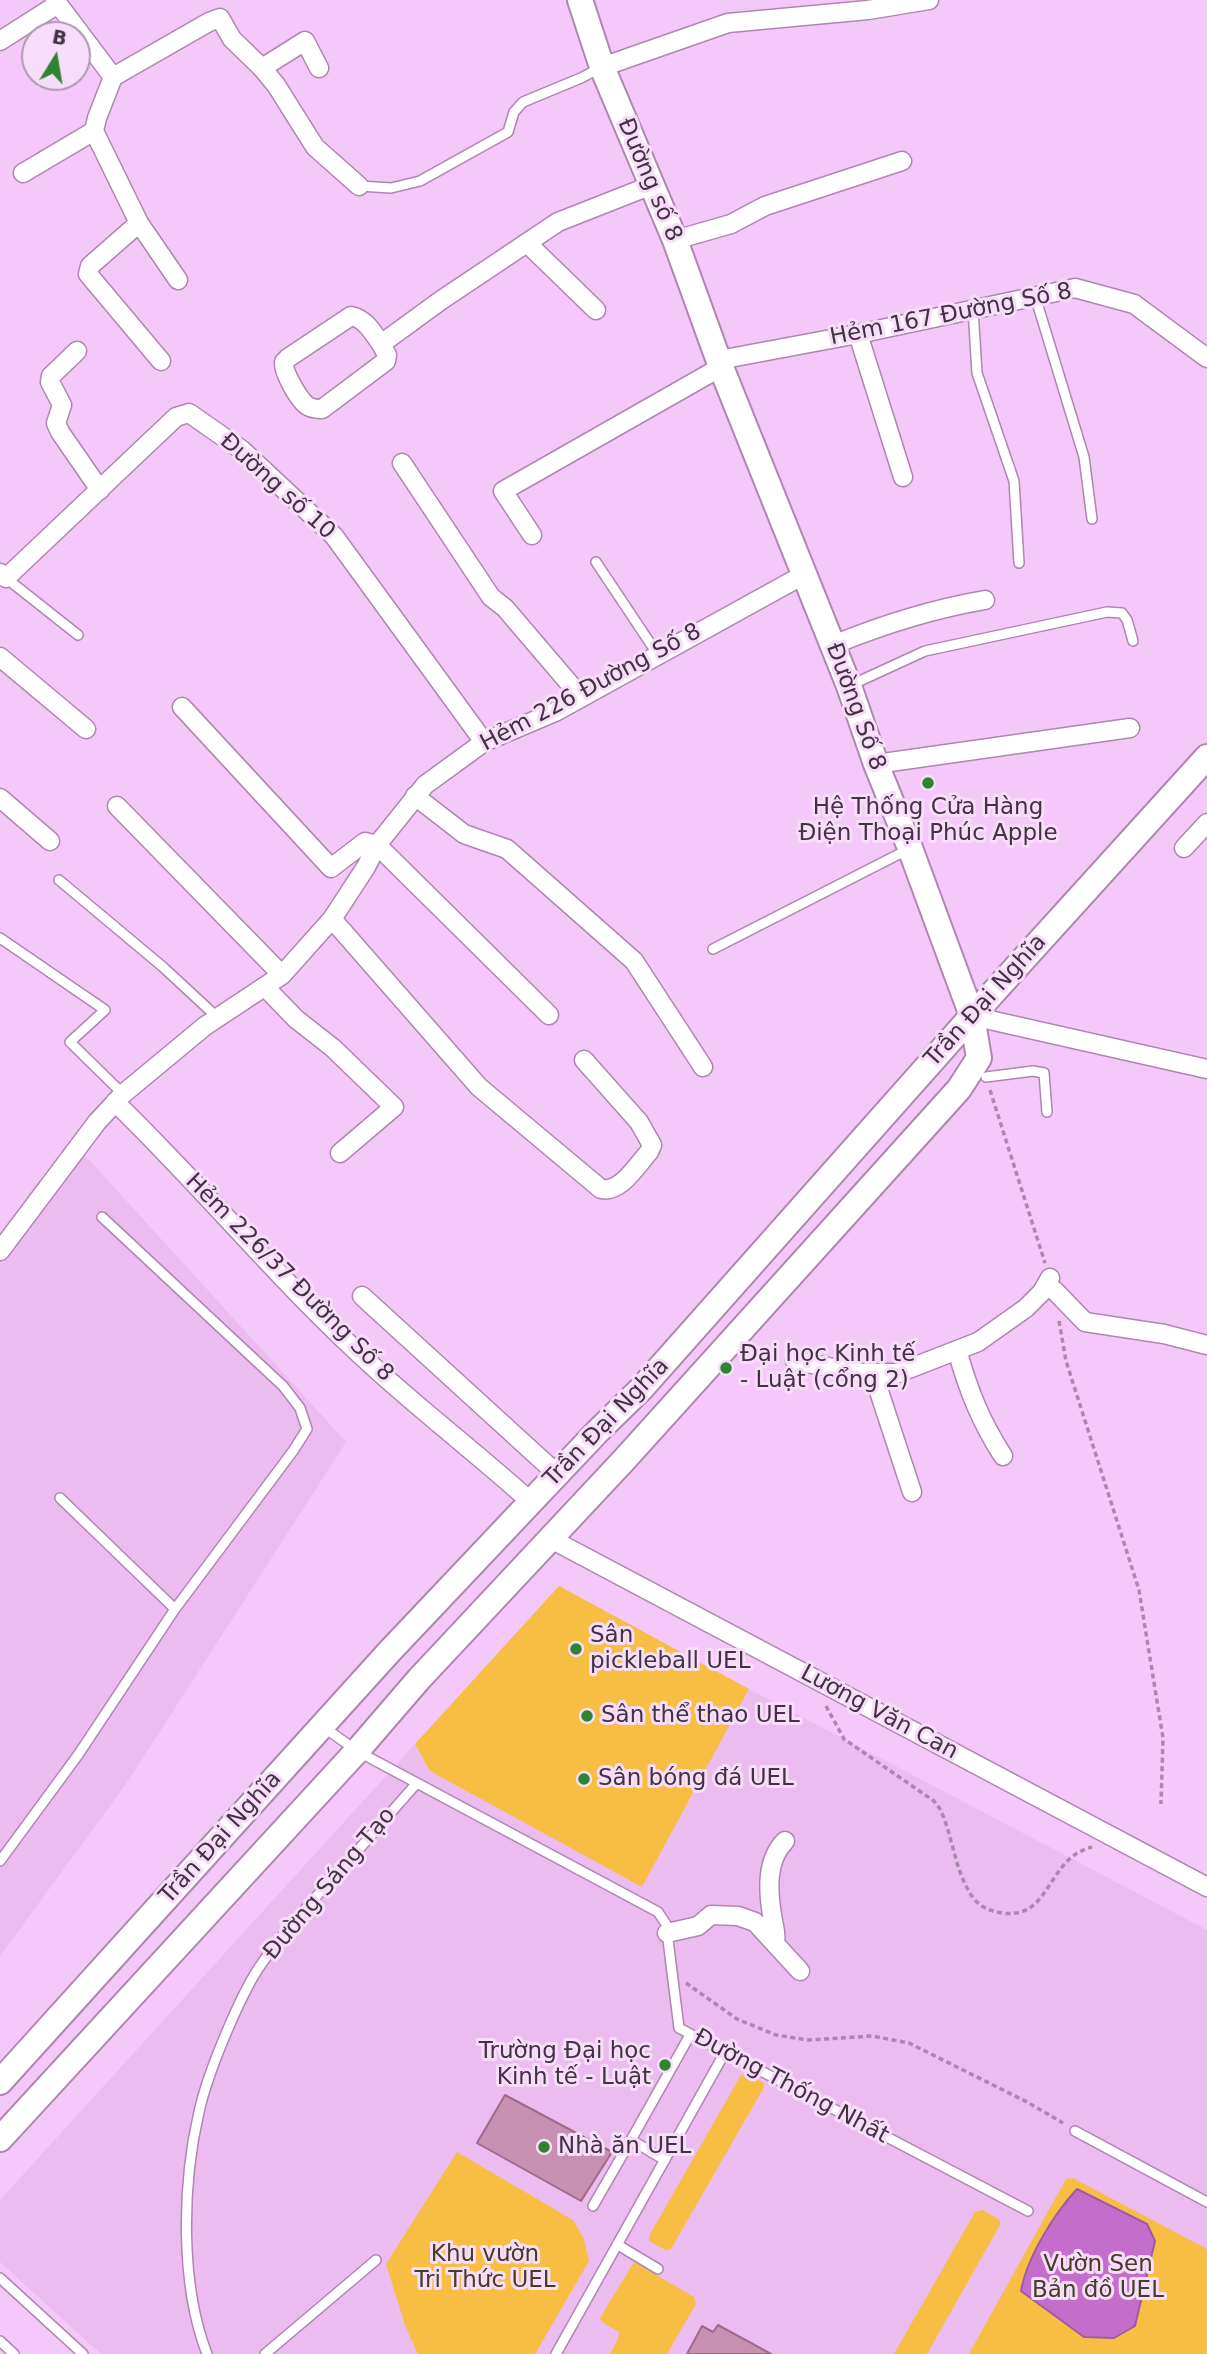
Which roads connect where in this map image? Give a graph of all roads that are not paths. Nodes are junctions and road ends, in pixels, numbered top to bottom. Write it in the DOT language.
graph roads {
  1 [pos="580,0"];
  2 [pos="929,0"];
  3 [pos="57,2"];
  4 [pos="0,41"];
  5 [pos="602,67"];
  6 [pos="262,68"];
  7 [pos="319,68"];
  8 [pos="113,77"];
  9 [pos="94,131"];
  10 [pos="902,161"];
  11 [pos="23,173"];
  12 [pos="652,185"];
  13 [pos="359,186"];
  14 [pos="139,223"];
  15 [pos="675,240"];
  16 [pos="527,243"];
  17 [pos="178,281"];
  18 [pos="1035,296"];
  19 [pos="972,309"];
  20 [pos="596,310"];
  21 [pos="858,334"];
  22 [pos="381,344"];
  23 [pos="76,351"];
  24 [pos="1207,359"];
  25 [pos="161,361"];
  26 [pos="720,363"];
  27 [pos="402,463"];
  28 [pos="903,477"];
  29 [pos="100,490"];
  30 [pos="1092,519"];
  31 [pos="532,535"];
  32 [pos="596,562"];
  33 [pos="1019,563"];
  34 [pos="805,574"];
  35 [pos="2,579"];
  36 [pos="985,600"];
  37 [pos="78,635"];
  38 [pos="1133,641"];
  39 [pos="833,645"];
  40 [pos="658,655"];
  41 [pos="0,657"];
  42 [pos="849,686"];
  43 [pos="581,697"];
  44 [pos="182,707"];
  45 [pos="1130,728"];
  46 [pos="86,729"];
  47 [pos="484,741"];
  48 [pos="1207,757"];
  49 [pos="876,764"];
  50 [pos="415,796"];
  51 [pos="0,798"];
  52 [pos="117,806"];
  53 [pos="1207,823"];
  54 [pos="50,841"];
  55 [pos="377,845"];
  56 [pos="910,848"];
  57 [pos="1184,848"];
  58 [pos="59,880"];
  59 [pos="332,919"];
  60 [pos="0,938"];
  61 [pos="713,949"];
  62 [pos="282,975"];
  63 [pos="265,987"];
  64 [pos="549,1015"];
  65 [pos="972,1016"];
  66 [pos="218,1018"];
  67 [pos="584,1060"];
  68 [pos="703,1067"];
  69 [pos="983,1067"];
  70 [pos="1207,1069"];
  71 [pos="119,1098"];
  72 [pos="1047,1112"];
  73 [pos="340,1153"];
  74 [pos="102,1217"];
  75 [pos="0,1251"];
  76 [pos="362,1296"];
  77 [pos="1207,1345"];
  78 [pos="957,1350"];
  79 [pos="795,1361"];
  80 [pos="873,1373"];
  81 [pos="621,1410"];
  82 [pos="646,1436"];
  83 [pos="1003,1455"];
  84 [pos="557,1474"];
  85 [pos="912,1492"];
  86 [pos="60,1498"];
  87 [pos="531,1502"];
  88 [pos="551,1539"];
  89 [pos="175,1609"];
  90 [pos="322,1726"];
  91 [pos="357,1751"];
  92 [pos="417,1783"];
  93 [pos="785,1841"];
  94 [pos="0,1861"];
  95 [pos="1207,1887"];
  96 [pos="667,1933"];
  97 [pos="775,1942"];
  98 [pos="800,1971"];
  99 [pos="691,2035"];
  100 [pos="724,2054"];
  101 [pos="0,2082"];
  102 [pos="1075,2131"];
  103 [pos="0,2139"];
  104 [pos="631,2140"];
  105 [pos="665,2160"];
  106 [pos="1207,2202"];
  107 [pos="593,2206"];
  108 [pos="1028,2211"];
  109 [pos="618,2245"];
  110 [pos="376,2260"];
  111 [pos="658,2269"];
  112 [pos="0,2278"];
  113 [pos="0,2342"];
  114 [pos="14,2354"];
  115 [pos="83,2354"];
  116 [pos="207,2354"];
  117 [pos="265,2354"];
  118 [pos="556,2354"];
  1 -- 5 [label="street, Đường số 8"];
  2 -- 5 [label="street"];
  3 -- 4 [label="street"];
  3 -- 8 [label="street"];
  5 -- 12 [label="street, Đường số 8"];
  5 -- 13 [label="lane"];
  6 -- 7 [label="street"];
  6 -- 8 [label="street"];
  6 -- 13 [label="street"];
  8 -- 9 [label="street"];
  9 -- 11 [label="street"];
  9 -- 14 [label="street"];
  10 -- 15 [label="street"];
  12 -- 15 [label="street, Đường số 8"];
  12 -- 16 [label="street"];
  14 -- 17 [label="street"];
  14 -- 25 [label="street"];
  15 -- 26 [label="street, Đường số 8"];
  16 -- 20 [label="street"];
  16 -- 22 [label="street"];
  18 -- 19 [label="street, Hẻm 167 Đường Số 8"];
  18 -- 24 [label="street, Hẻm 167 Đường Số 8"];
  18 -- 30 [label="lane"];
  19 -- 21 [label="street, Hẻm 167 Đường Số 8"];
  19 -- 33 [label="lane"];
  21 -- 26 [label="street, Hẻm 167 Đường Số 8"];
  21 -- 28 [label="street"];
  22 -- 22 [label="street"];
  23 -- 29 [label="street"];
  26 -- 31 [label="street, Hẻm 167 Đường Số 8"];
  26 -- 34 [label="street, Đường Số 8"];
  27 -- 43 [label="street"];
  29 -- 35 [label="street, Đường số 10"];
  29 -- 47 [label="street, Đường số 10"];
  32 -- 40 [label="lane"];
  34 -- 39 [label="street, Đường Số 8"];
  34 -- 40 [label="street, Hẻm 226 Đường Số 8"];
  35 -- 37 [label="lane"];
  36 -- 39 [label="street"];
  38 -- 42 [label="lane"];
  39 -- 42 [label="street, Đường Số 8"];
  40 -- 43 [label="street, Hẻm 226 Đường Số 8"];
  41 -- 46 [label="street"];
  42 -- 49 [label="street, Đường Số 8"];
  43 -- 47 [label="street, Hẻm 226 Đường Số 8"];
  44 -- 55 [label="street"];
  45 -- 49 [label="street"];
  47 -- 50 [label="street, Hẻm 226 Đường Số 8"];
  48 -- 65 [label="street, Trần Đại Nghĩa"];
  49 -- 56 [label="street, Đường Số 8"];
  50 -- 55 [label="street, Hẻm 226 Đường Số 8"];
  50 -- 68 [label="street"];
  51 -- 54 [label="street"];
  52 -- 62 [label="street"];
  53 -- 57 [label="street"];
  55 -- 59 [label="street, Hẻm 226 Đường Số 8"];
  55 -- 64 [label="street"];
  56 -- 61 [label="lane"];
  56 -- 65 [label="street, Đường Số 8"];
  58 -- 66 [label="lane"];
  59 -- 62 [label="street, Hẻm 226 Đường Số 8"];
  59 -- 67 [label="street"];
  60 -- 71 [label="lane"];
  62 -- 63 [label="street, Hẻm 226 Đường Số 8"];
  63 -- 66 [label="street, Hẻm 226 Đường Số 8"];
  63 -- 73 [label="street"];
  65 -- 69 [label="street, Đường Số 8"];
  65 -- 70 [label="street"];
  65 -- 81 [label="street, Trần Đại Nghĩa"];
  66 -- 71 [label="street, Hẻm 226 Đường Số 8"];
  69 -- 72 [label="lane"];
  69 -- 82 [label="street, Trần Đại Nghĩa"];
  71 -- 75 [label="street, Hẻm 226 Đường Số 8"];
  71 -- 87 [label="street, Hẻm 226/37 Đường Số 8"];
  74 -- 89 [label="lane"];
  76 -- 84 [label="street"];
  77 -- 78 [label="street"];
  78 -- 80 [label="street"];
  78 -- 83 [label="street"];
  79 -- 80 [label="street"];
  80 -- 85 [label="street"];
  81 -- 82 [label="street"];
  81 -- 84 [label="street, Trần Đại Nghĩa"];
  82 -- 88 [label="street, Trần Đại Nghĩa"];
  84 -- 87 [label="street, Trần Đại Nghĩa"];
  86 -- 89 [label="lane"];
  87 -- 90 [label="street, Trần Đại Nghĩa"];
  88 -- 91 [label="street, Trần Đại Nghĩa"];
  88 -- 95 [label="street, Lương Văn Can"];
  89 -- 94 [label="lane"];
  90 -- 91 [label="lane, Đường Thống Nhất"];
  90 -- 101 [label="street, Trần Đại Nghĩa"];
  91 -- 92 [label="lane, Đường Thống Nhất"];
  91 -- 103 [label="street, Trần Đại Nghĩa"];
  92 -- 96 [label="lane, Đường Thống Nhất"];
  92 -- 116 [label="lane, Đường Sáng Tạo"];
  93 -- 97 [label="street"];
  96 -- 97 [label="street"];
  96 -- 99 [label="lane, Đường Thống Nhất"];
  97 -- 98 [label="street"];
  99 -- 100 [label="lane, Đường Thống Nhất"];
  99 -- 104 [label="lane"];
  100 -- 105 [label="lane"];
  100 -- 108 [label="lane, Đường Thống Nhất"];
  102 -- 106 [label="lane"];
  104 -- 105 [label="lane"];
  104 -- 107 [label="lane"];
  105 -- 109 [label="lane"];
  109 -- 111 [label="lane"];
  109 -- 118 [label="lane"];
  110 -- 117 [label="lane"];
  112 -- 115 [label="lane"];
  113 -- 114 [label="lane"];
}
